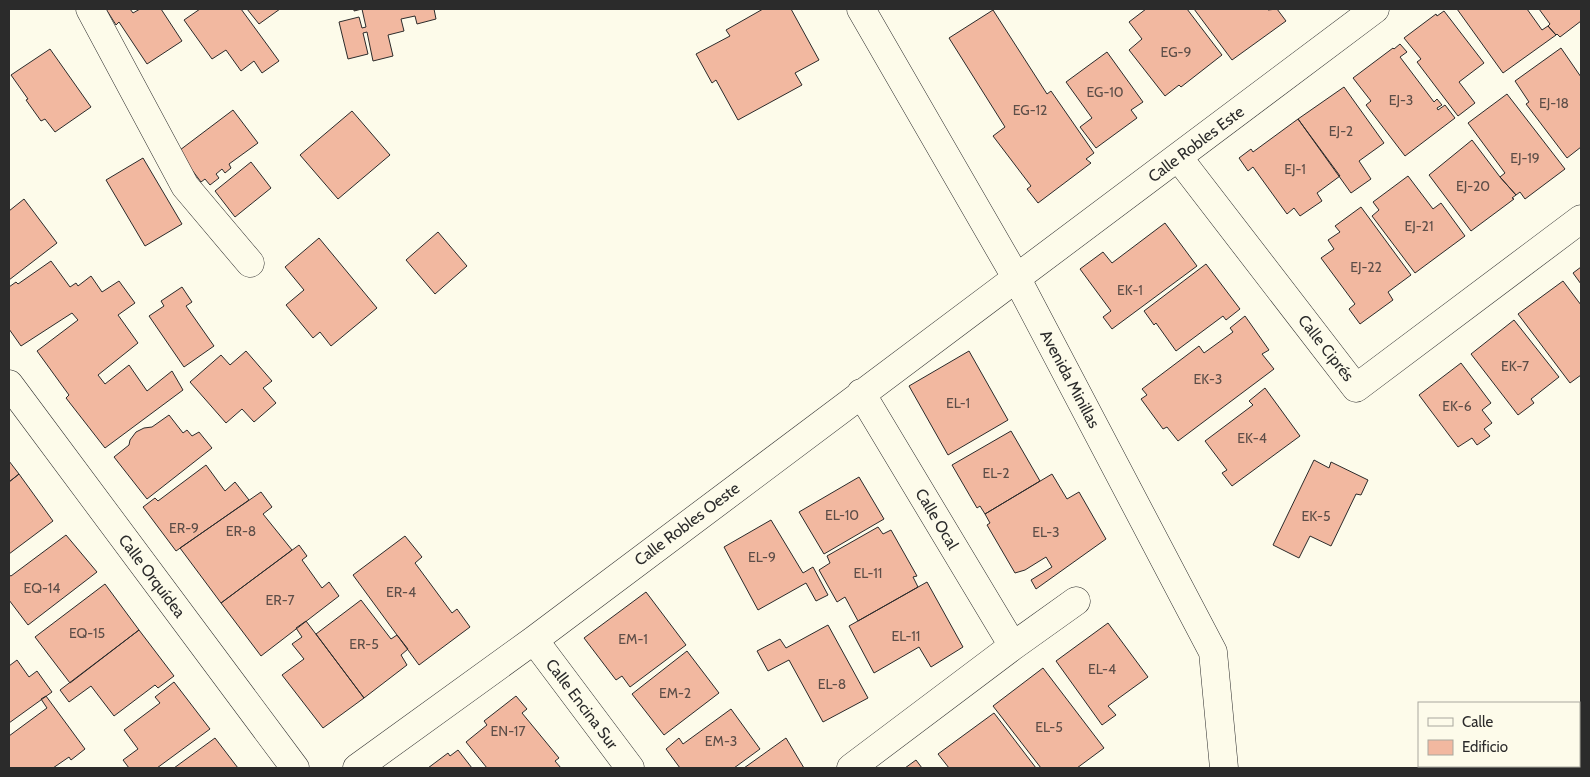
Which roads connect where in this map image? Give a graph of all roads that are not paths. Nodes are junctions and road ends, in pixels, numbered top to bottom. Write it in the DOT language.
graph roads {
  1 [pos="90,9"];
  2 [pos="861,9"];
  3 [pos="1375,9"];
  4 [pos="1178,157"];
  5 [pos="1581,219"];
  6 [pos="250,263"];
  7 [pos="1017,279"];
  8 [pos="9,384"];
  9 [pos="860,393"];
  10 [pos="1076,601"];
  11 [pos="534,640"];
  12 [pos="1013,646"];
  13 [pos="295,768"];
  14 [pos="357,768"];
  15 [pos="630,768"];
  16 [pos="851,768"];
  17 [pos="1224,768"];
  1 -- 6 [label="street"];
  2 -- 7 [label="street, Avenida Minillas"];
  3 -- 4 [label="street, Calle Robles Este"];
  4 -- 5 [label="street, Calle Ciprés"];
  4 -- 7 [label="street, Calle Robles Este"];
  7 -- 9 [label="street, Calle Robles Oeste"];
  7 -- 17 [label="street, Avenida Minillas"];
  8 -- 13 [label="street, Calle Orquídea"];
  9 -- 11 [label="street, Calle Robles Oeste"];
  9 -- 12 [label="street, Calle Ocal"];
  10 -- 12 [label="street"];
  11 -- 14 [label="street, Calle Robles Oeste"];
  11 -- 15 [label="street, Calle Encina Sur"];
  12 -- 16 [label="street"];
}
